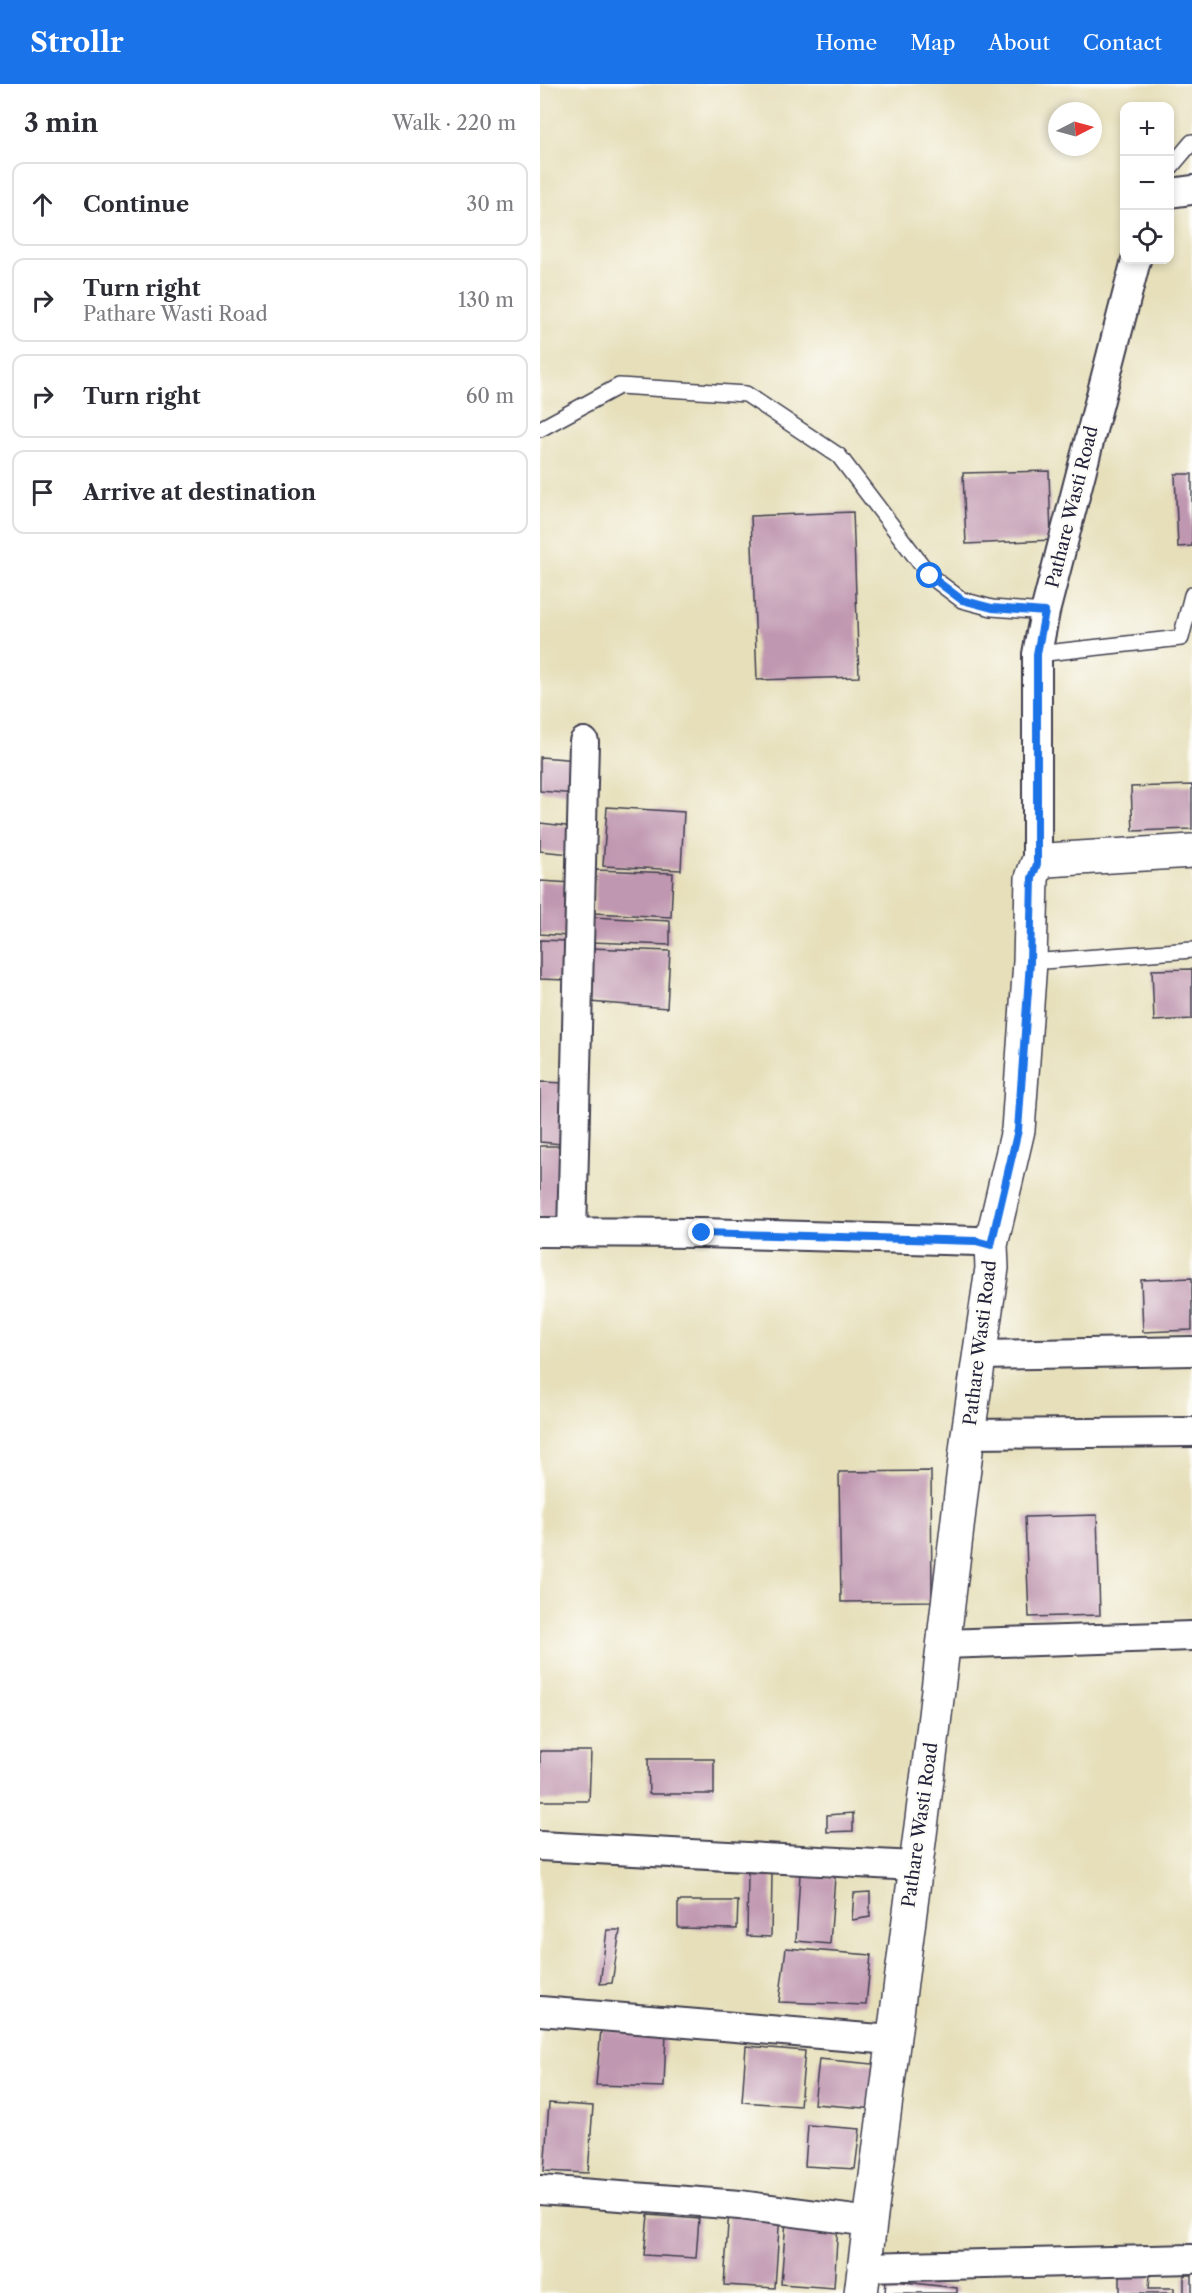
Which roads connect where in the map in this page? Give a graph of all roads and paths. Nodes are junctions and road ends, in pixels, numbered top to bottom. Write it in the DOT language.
graph roads {
  1 [pos="1192,142"];
  2 [pos="1174,163"];
  3 [pos="1192,190"];
  4 [pos="1174,192"];
  5 [pos="1135,264"];
  6 [pos="540,429"];
  7 [pos="1192,595"];
  8 [pos="1045,612"];
  9 [pos="1037,654"];
  10 [pos="584,742"];
  11 [pos="1192,851"];
  12 [pos="1037,864"];
  13 [pos="1192,950"];
  14 [pos="1030,962"];
  15 [pos="540,1232"];
  16 [pos="572,1233"];
  17 [pos="991,1245"];
  18 [pos="1192,1351"];
  19 [pos="979,1355"];
  20 [pos="1192,1432"];
  21 [pos="968,1434"];
  22 [pos="1192,1636"];
  23 [pos="943,1644"];
  24 [pos="540,1846"];
  25 [pos="914,1866"];
  26 [pos="540,2011"];
  27 [pos="892,2040"];
  28 [pos="540,2190"];
  29 [pos="870,2223"];
  30 [pos="1192,2259"];
  31 [pos="863,2280"];
  1 -- 2 [label="lane"];
  3 -- 4 [label="street"];
  5 -- 8 [label="street, Pathare Wasti Road"];
  6 -- 8 [label="lane"];
  7 -- 9 [label="lane"];
  8 -- 9 [label="street, Pathare Wasti Road"];
  9 -- 12 [label="street, Pathare Wasti Road"];
  10 -- 16 [label="street"];
  11 -- 12 [label="street"];
  12 -- 14 [label="street, Pathare Wasti Road"];
  13 -- 14 [label="lane"];
  14 -- 17 [label="street, Pathare Wasti Road"];
  15 -- 16 [label="street"];
  16 -- 17 [label="street"];
  17 -- 19 [label="street, Pathare Wasti Road"];
  18 -- 19 [label="street"];
  19 -- 21 [label="street, Pathare Wasti Road"];
  20 -- 21 [label="street"];
  21 -- 23 [label="street, Pathare Wasti Road"];
  22 -- 23 [label="street"];
  23 -- 25 [label="street, Pathare Wasti Road"];
  24 -- 25 [label="street"];
  25 -- 27 [label="street, Pathare Wasti Road"];
  26 -- 27 [label="street"];
  27 -- 29 [label="street, Pathare Wasti Road"];
  28 -- 29 [label="street"];
  29 -- 31 [label="street, Pathare Wasti Road"];
  30 -- 31 [label="street"];
}
